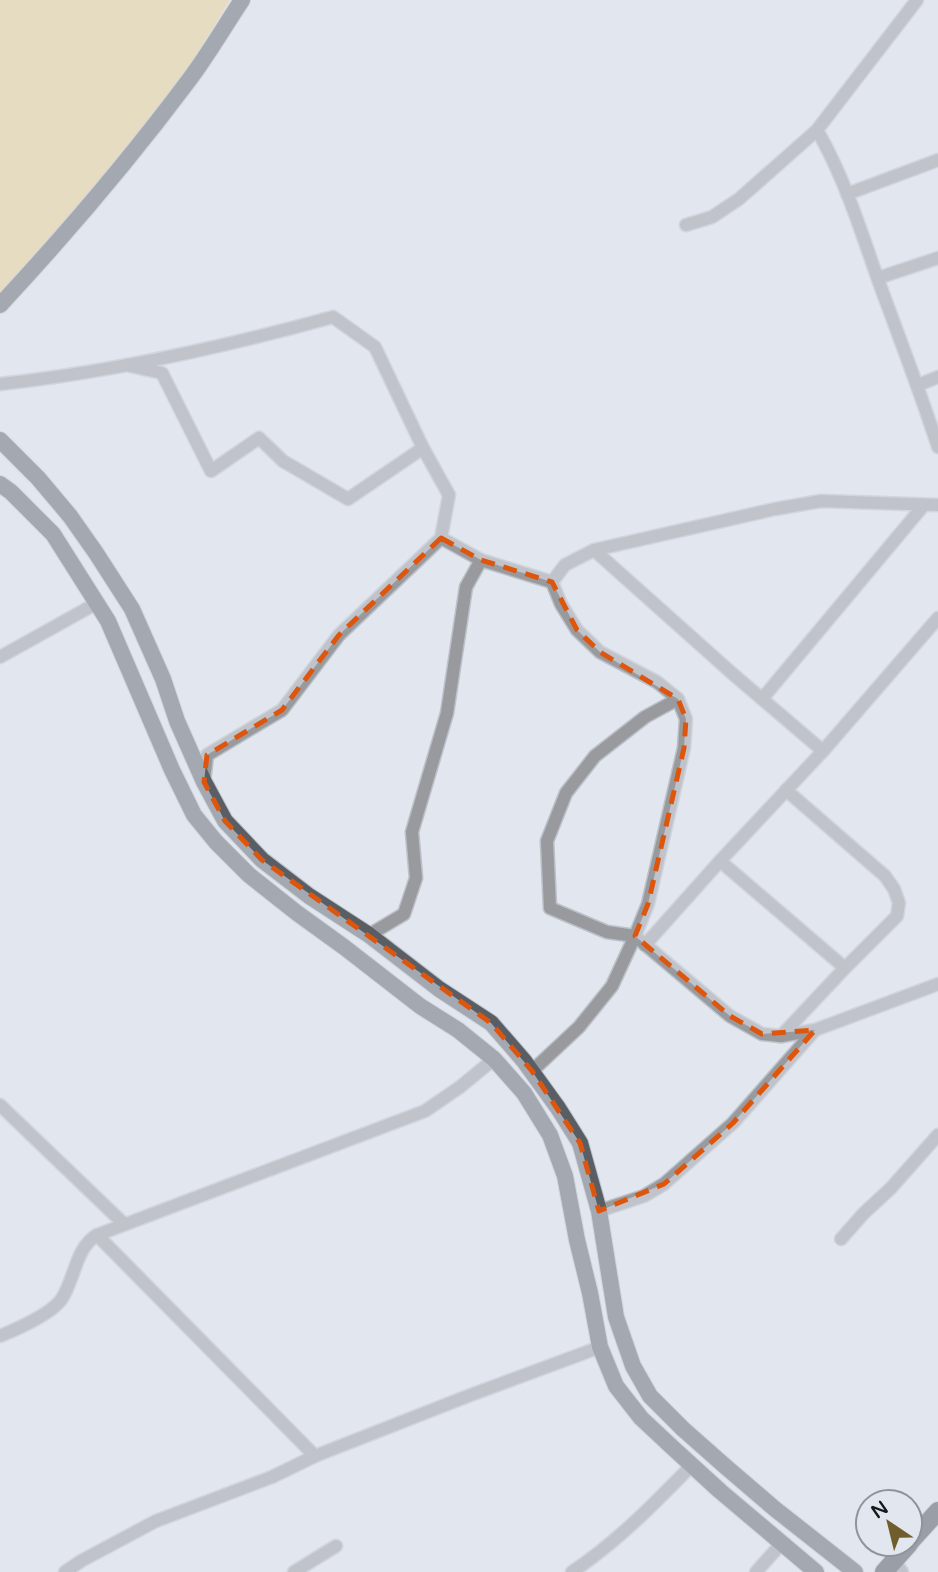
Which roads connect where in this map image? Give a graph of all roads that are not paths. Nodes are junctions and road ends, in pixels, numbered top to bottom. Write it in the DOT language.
graph roads {
  1 [pos="242,0"];
  2 [pos="917,0"];
  3 [pos="817,130"];
  4 [pos="938,160"];
  5 [pos="847,194"];
  6 [pos="686,225"];
  7 [pos="938,258"];
  8 [pos="878,278"];
  9 [pos="0,305"];
  10 [pos="126,366"];
  11 [pos="938,377"];
  12 [pos="0,384"];
  13 [pos="918,385"];
  14 [pos="0,440"];
  15 [pos="938,447"];
  16 [pos="423,448"];
  17 [pos="0,484"];
  18 [pos="924,505"];
  19 [pos="938,505"];
  20 [pos="441,538"];
  21 [pos="594,550"];
  22 [pos="481,560"];
  23 [pos="552,582"];
  24 [pos="97,603"];
  25 [pos="938,618"];
  26 [pos="933,633"];
  27 [pos="0,657"];
  28 [pos="678,699"];
  29 [pos="762,699"];
  30 [pos="823,751"];
  31 [pos="204,782"];
  32 [pos="786,790"];
  33 [pos="720,861"];
  34 [pos="369,935"];
  35 [pos="635,936"];
  36 [pos="645,945"];
  37 [pos="845,968"];
  38 [pos="938,984"];
  39 [pos="815,1030"];
  40 [pos="781,1036"];
  41 [pos="494,1059"];
  42 [pos="532,1071"];
  43 [pos="0,1105"];
  44 [pos="938,1135"];
  45 [pos="598,1211"];
  46 [pos="124,1224"];
  47 [pos="97,1235"];
  48 [pos="842,1239"];
  49 [pos="0,1336"];
  50 [pos="600,1347"];
  51 [pos="314,1457"];
  52 [pos="692,1465"];
  53 [pos="938,1511"];
  54 [pos="924,1526"];
  55 [pos="782,1543"];
  56 [pos="335,1546"];
  57 [pos="65,1572"];
  58 [pos="294,1572"];
  59 [pos="572,1572"];
  60 [pos="756,1572"];
  61 [pos="816,1572"];
  62 [pos="855,1572"];
  1 -- 9 [label="main road"];
  2 -- 3 [label="street"];
  3 -- 5 [label="street"];
  3 -- 6 [label="street"];
  4 -- 5 [label="street"];
  5 -- 8 [label="street"];
  7 -- 8 [label="street"];
  8 -- 13 [label="street"];
  10 -- 12 [label="street"];
  10 -- 16 [label="street"];
  10 -- 16 [label="street"];
  11 -- 13 [label="street"];
  13 -- 15 [label="street"];
  14 -- 31 [label="main road"];
  16 -- 20 [label="street"];
  17 -- 24 [label="main road"];
  18 -- 19 [label="street"];
  18 -- 21 [label="street"];
  18 -- 29 [label="street"];
  20 -- 22 [label="street"];
  20 -- 31 [label="street"];
  21 -- 23 [label="street"];
  21 -- 29 [label="street"];
  22 -- 23 [label="street"];
  22 -- 34 [label="street"];
  23 -- 28 [label="street"];
  24 -- 27 [label="street"];
  24 -- 41 [label="main road"];
  25 -- 26 [label="street"];
  26 -- 30 [label="street"];
  28 -- 35 [label="street"];
  28 -- 35 [label="street"];
  29 -- 30 [label="street"];
  30 -- 32 [label="street"];
  31 -- 34 [label="main road"];
  32 -- 33 [label="street"];
  32 -- 37 [label="street"];
  33 -- 36 [label="street"];
  33 -- 37 [label="street"];
  34 -- 42 [label="main road"];
  35 -- 36 [label="street"];
  35 -- 42 [label="street"];
  36 -- 40 [label="street"];
  37 -- 40 [label="street"];
  38 -- 39 [label="street"];
  39 -- 40 [label="street"];
  39 -- 45 [label="street"];
  41 -- 46 [label="street"];
  41 -- 50 [label="main road"];
  42 -- 45 [label="main road"];
  43 -- 46 [label="street"];
  44 -- 48 [label="street"];
  45 -- 62 [label="main road"];
  46 -- 47 [label="street"];
  47 -- 49 [label="street"];
  47 -- 51 [label="street"];
  50 -- 51 [label="street"];
  50 -- 52 [label="main road"];
  51 -- 57 [label="street"];
  52 -- 55 [label="main road"];
  52 -- 59 [label="street"];
  53 -- 54 [label="highway"];
  55 -- 60 [label="street"];
  55 -- 61 [label="main road"];
  56 -- 58 [label="street"];
}
